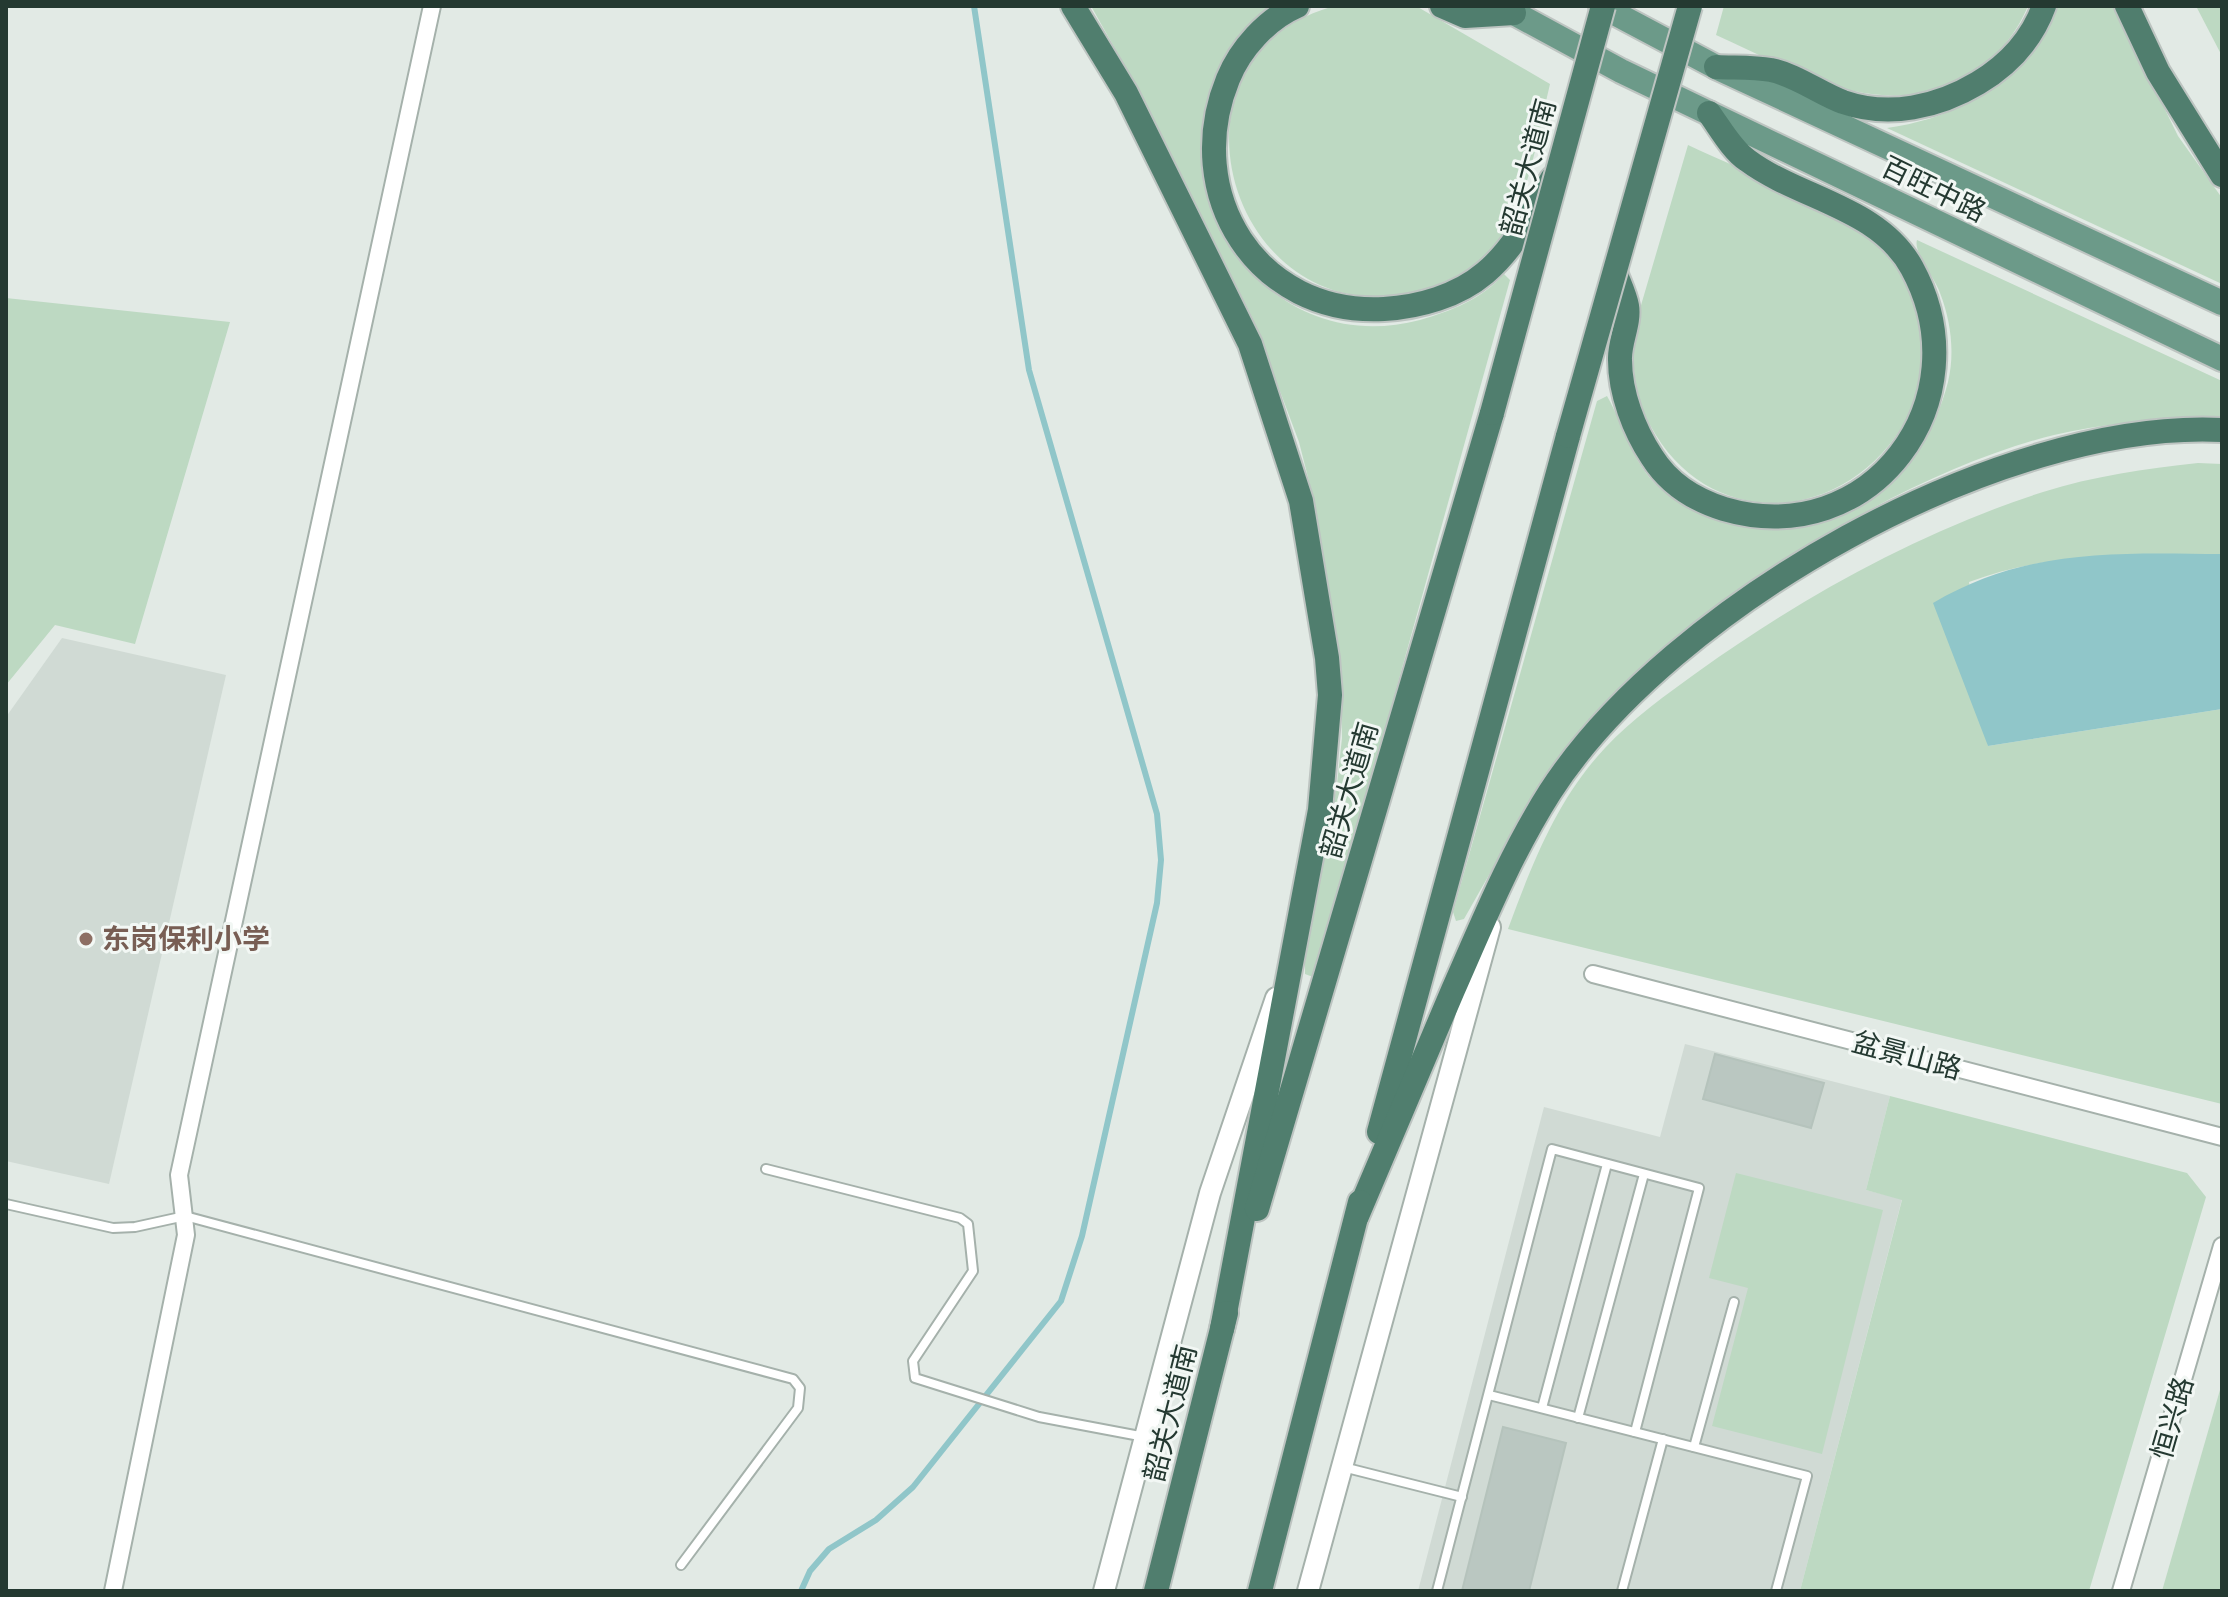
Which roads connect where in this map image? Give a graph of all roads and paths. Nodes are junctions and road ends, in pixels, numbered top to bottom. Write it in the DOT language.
graph roads {
  1 [pos="432,6"];
  2 [pos="1073,6"];
  3 [pos="1297,6"];
  4 [pos="1442,6"];
  5 [pos="1602,6"];
  6 [pos="1690,6"];
  7 [pos="2044,6"];
  8 [pos="2127,6"];
  9 [pos="1508,10"];
  10 [pos="1716,67"];
  11 [pos="1709,113"];
  12 [pos="1559,167"];
  13 [pos="2222,175"];
  14 [pos="1615,272"];
  15 [pos="2222,303"];
  16 [pos="2222,359"];
  17 [pos="2222,430"];
  18 [pos="1506,867"];
  19 [pos="1289,960"];
  20 [pos="1593,974"];
  21 [pos="2222,1137"];
  22 [pos="1607,1164"];
  23 [pos="766,1169"];
  24 [pos="1644,1174"];
  25 [pos="6,1204"];
  26 [pos="185,1216"];
  27 [pos="1357,1216"];
  28 [pos="2222,1246"];
  29 [pos="1734,1302"];
  30 [pos="1222,1329"];
  31 [pos="1489,1395"];
  32 [pos="1542,1408"];
  33 [pos="1578,1418"];
  34 [pos="1635,1432"];
  35 [pos="1145,1437"];
  36 [pos="1663,1439"];
  37 [pos="1694,1447"];
  38 [pos="1342,1467"];
  39 [pos="1462,1497"];
  40 [pos="681,1565"];
  41 [pos="113,1591"];
  42 [pos="1104,1591"];
  43 [pos="1156,1591"];
  44 [pos="1260,1591"];
  45 [pos="1308,1591"];
  46 [pos="1437,1591"];
  47 [pos="1622,1591"];
  48 [pos="1776,1591"];
  49 [pos="2121,1591"];
  1 -- 26 [label="street"];
  2 -- 19 [label="highway"];
  3 -- 12 [label="highway, bridge"];
  4 -- 9 [label="highway"];
  5 -- 10 [label="main road, 百旺中路"];
  5 -- 12 [label="highway, 韶关大道南, bridge"];
  6 -- 14 [label="highway, bridge"];
  7 -- 10 [label="highway"];
  8 -- 13 [label="highway"];
  9 -- 11 [label="main road, 百旺中路"];
  10 -- 15 [label="main road, 百旺中路"];
  11 -- 14 [label="highway"];
  11 -- 16 [label="main road, 百旺中路"];
  12 -- 30 [label="highway, 韶关大道南, bridge"];
  14 -- 27 [label="highway, bridge"];
  17 -- 18 [label="highway"];
  18 -- 27 [label="highway"];
  18 -- 38 [label="street"];
  19 -- 30 [label="highway"];
  19 -- 35 [label="street"];
  20 -- 21 [label="street, 盆景山路"];
  22 -- 24 [label="lane"];
  22 -- 31 [label="lane"];
  22 -- 32 [label="lane"];
  23 -- 35 [label="lane"];
  24 -- 33 [label="lane"];
  24 -- 34 [label="lane"];
  25 -- 26 [label="lane"];
  26 -- 40 [label="lane"];
  26 -- 41 [label="street"];
  27 -- 44 [label="highway"];
  28 -- 49 [label="street, 恒兴路"];
  29 -- 37 [label="lane"];
  30 -- 43 [label="highway, 韶关大道南"];
  31 -- 32 [label="lane"];
  31 -- 39 [label="lane"];
  32 -- 33 [label="lane"];
  33 -- 34 [label="lane"];
  34 -- 36 [label="lane"];
  35 -- 42 [label="street"];
  36 -- 37 [label="lane"];
  36 -- 47 [label="lane"];
  37 -- 48 [label="lane"];
  38 -- 39 [label="lane"];
  38 -- 45 [label="street"];
  39 -- 46 [label="lane"];
}
